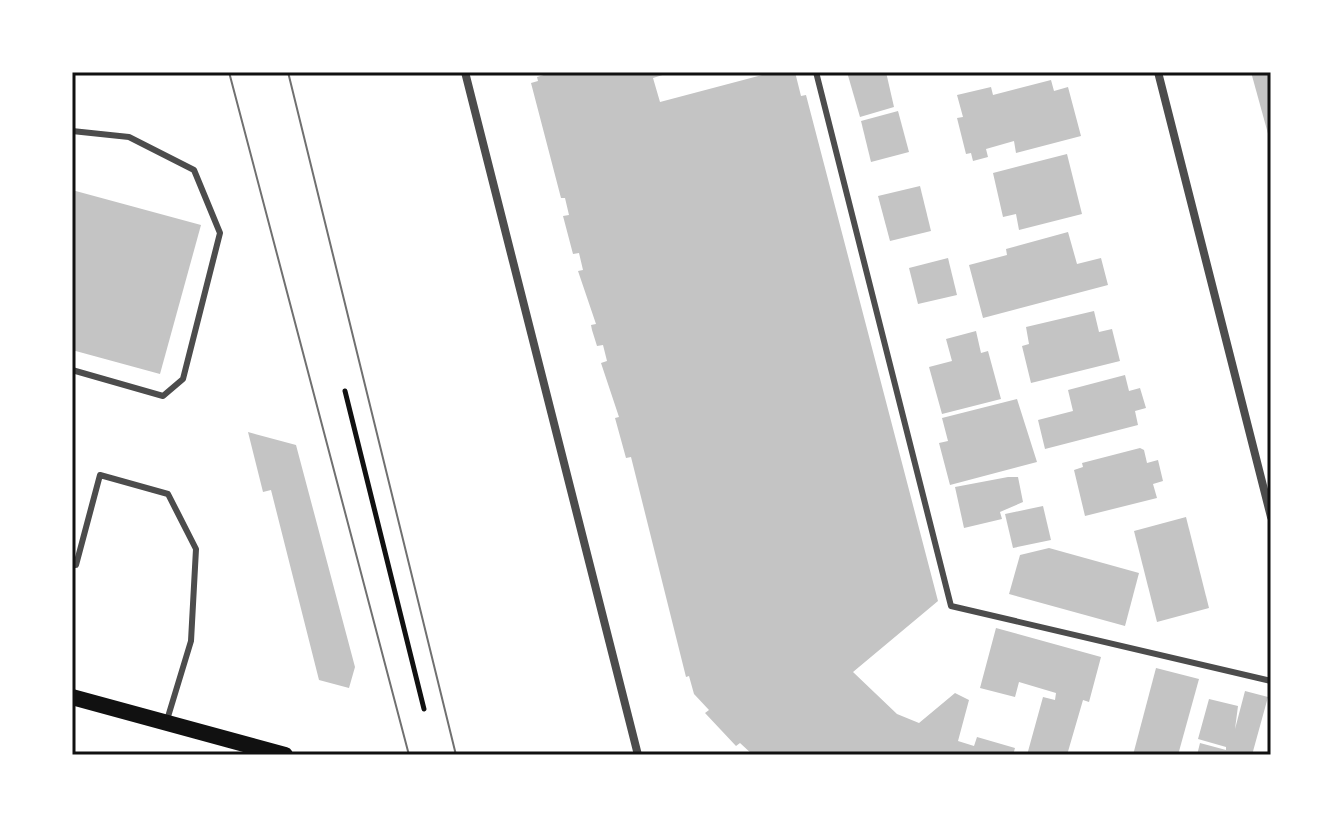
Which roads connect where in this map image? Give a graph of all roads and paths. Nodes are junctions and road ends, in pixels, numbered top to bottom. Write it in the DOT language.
graph roads {
  1 [pos="465,72"];
  2 [pos="816,72"];
  3 [pos="1158,72"];
  4 [pos="72,131"];
  5 [pos="72,370"];
  6 [pos="345,391"];
  7 [pos="1271,517"];
  8 [pos="72,565"];
  9 [pos="1271,681"];
  10 [pos="72,697"];
  11 [pos="424,709"];
  12 [pos="167,723"];
  13 [pos="246,749"];
  14 [pos="285,755"];
  15 [pos="638,755"];
  1 -- 15 [label="street"];
  2 -- 9 [label="lane"];
  3 -- 7 [label="street"];
  4 -- 5 [label="lane"];
  6 -- 11 [label="path"];
  8 -- 12 [label="lane"];
  10 -- 12 [label="main road"];
  12 -- 13 [label="main road"];
  13 -- 14 [label="main road"];
}
